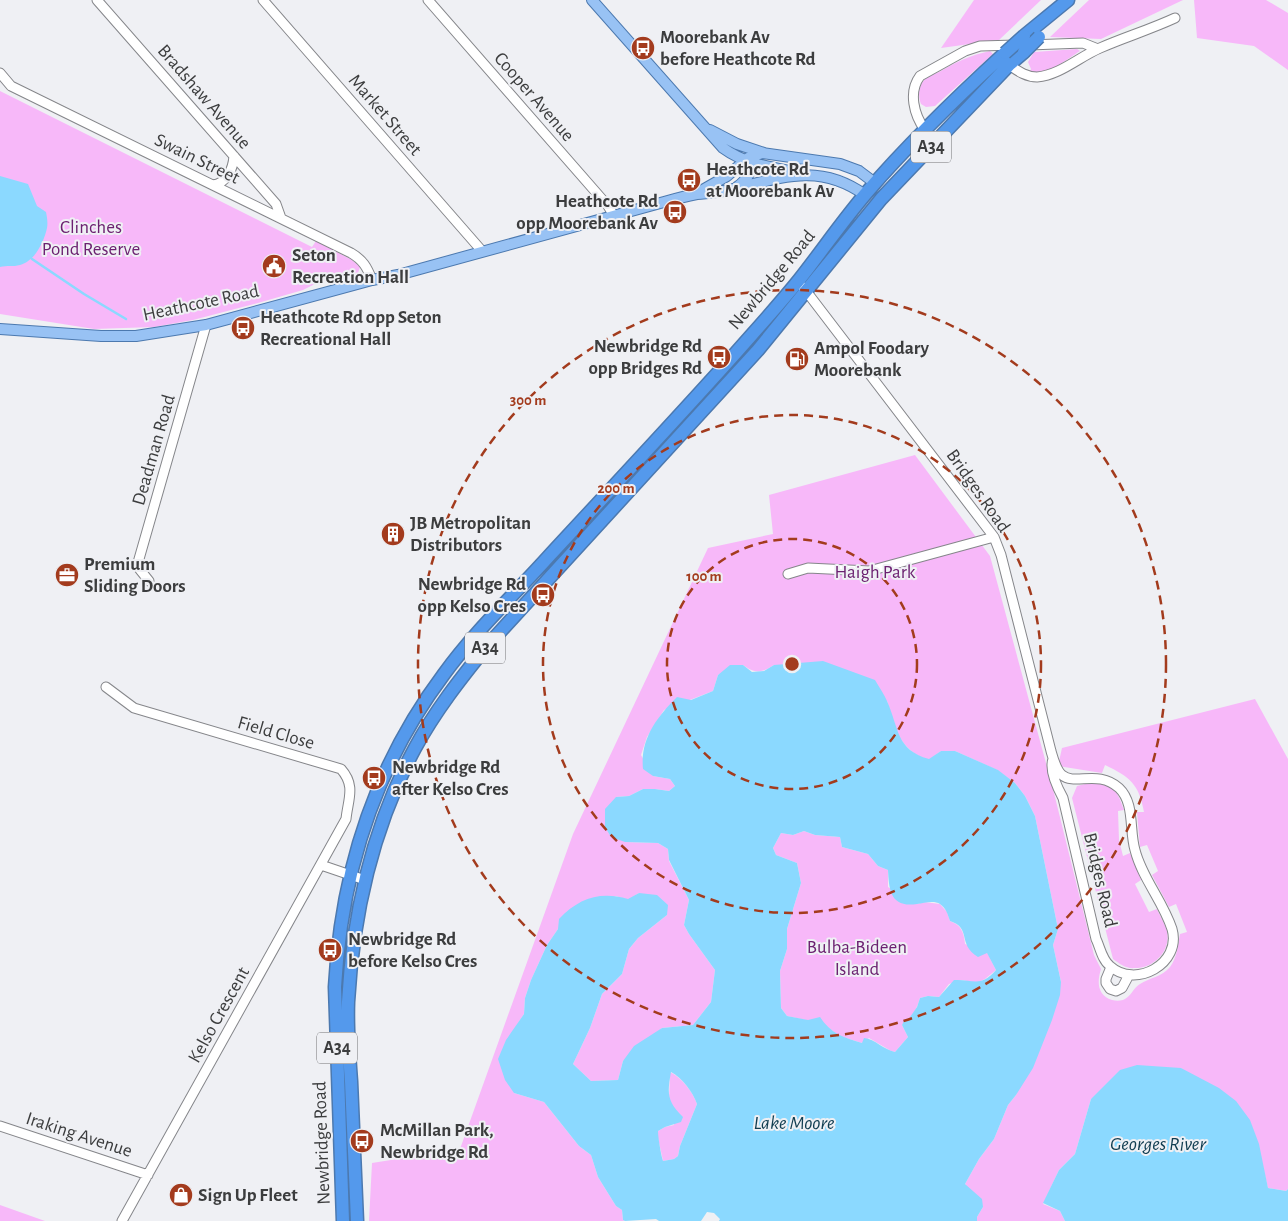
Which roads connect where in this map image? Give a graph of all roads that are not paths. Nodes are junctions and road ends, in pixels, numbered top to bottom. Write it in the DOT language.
graph roads {
  1 [pos="97,0"];
  2 [pos="263,0"];
  3 [pos="428,0"];
  4 [pos="592,0"];
  5 [pos="1063,4"];
  6 [pos="1175,18"];
  7 [pos="1098,48"];
  8 [pos="1007,59"];
  9 [pos="0,73"];
  10 [pos="704,126"];
  11 [pos="925,130"];
  12 [pos="740,146"];
  13 [pos="729,152"];
  14 [pos="767,154"];
  15 [pos="234,156"];
  16 [pos="749,160"];
  17 [pos="734,170"];
  18 [pos="808,175"];
  19 [pos="875,183"];
  20 [pos="213,185"];
  21 [pos="732,189"];
  22 [pos="696,194"];
  23 [pos="865,195"];
  24 [pos="879,202"];
  25 [pos="614,216"];
  26 [pos="282,218"];
  27 [pos="482,251"];
  28 [pos="372,280"];
  29 [pos="802,286"];
  30 [pos="206,325"];
  31 [pos="0,328"];
  32 [pos="994,537"];
  33 [pos="788,574"];
  34 [pos="149,581"];
  35 [pos="106,687"];
  36 [pos="1054,761"];
  37 [pos="1076,779"];
  38 [pos="1063,798"];
  39 [pos="321,865"];
  40 [pos="350,876"];
  41 [pos="365,880"];
  42 [pos="1111,967"];
  43 [pos="1129,975"];
  44 [pos="0,1126"];
  45 [pos="148,1175"];
  46 [pos="122,1221"];
  47 [pos="343,1221"];
  48 [pos="357,1221"];
  1 -- 15 [label="street, Bradshaw Avenue"];
  2 -- 27 [label="street, Market Street"];
  3 -- 25 [label="street, Cooper Avenue"];
  4 -- 10 [label="main road"];
  5 -- 8 [label="highway, Newbridge Road / A34, bridge"];
  5 -- 8 [label="highway, Newbridge Road / A34, bridge"];
  6 -- 7 [label="street"];
  7 -- 8 [label="street"];
  7 -- 11 [label="street"];
  8 -- 11 [label="highway, Newbridge Road / A34"];
  8 -- 24 [label="highway, Newbridge Road / A34"];
  9 -- 20 [label="street, Swain Street"];
  10 -- 12 [label="main road"];
  10 -- 13 [label="main road"];
  11 -- 19 [label="highway, Newbridge Road / A34"];
  12 -- 14 [label="main road"];
  12 -- 16 [label="main road"];
  13 -- 16 [label="main road"];
  13 -- 17 [label="main road"];
  14 -- 16 [label="main road"];
  14 -- 19 [label="main road"];
  15 -- 20 [label="street"];
  15 -- 26 [label="street, Bradshaw Avenue"];
  16 -- 17 [label="main road, Heathcote Road"];
  16 -- 18 [label="main road"];
  16 -- 21 [label="main road"];
  17 -- 22 [label="main road, Heathcote Road"];
  18 -- 21 [label="main road, Heathcote Road"];
  18 -- 23 [label="main road, Heathcote Road"];
  19 -- 23 [label="highway, Newbridge Road / A34"];
  19 -- 24 [label="highway"];
  20 -- 26 [label="street, Swain Street"];
  21 -- 22 [label="main road, Heathcote Road"];
  22 -- 25 [label="main road, Heathcote Road"];
  23 -- 24 [label="highway, Heathcote Road"];
  23 -- 29 [label="highway, Newbridge Road / A34"];
  24 -- 29 [label="highway, Newbridge Road / A34"];
  25 -- 27 [label="main road, Heathcote Road"];
  26 -- 28 [label="street, Swain Street"];
  27 -- 28 [label="main road, Heathcote Road"];
  28 -- 30 [label="main road, Heathcote Road"];
  29 -- 32 [label="street, Bridges Road"];
  29 -- 40 [label="highway, Newbridge Road / A34"];
  29 -- 41 [label="highway, Newbridge Road / A34"];
  30 -- 31 [label="main road, Heathcote Road"];
  30 -- 34 [label="street, Deadman Road"];
  32 -- 33 [label="street"];
  32 -- 36 [label="street, Bridges Road"];
  35 -- 39 [label="street, Field Close"];
  36 -- 37 [label="street"];
  36 -- 38 [label="street, Bridges Road"];
  37 -- 38 [label="street"];
  37 -- 43 [label="street, Bridges Road"];
  38 -- 42 [label="street, Bridges Road"];
  39 -- 40 [label="street"];
  39 -- 45 [label="street, Kelso Crescent"];
  40 -- 41 [label="street"];
  40 -- 47 [label="highway, Newbridge Road / A34"];
  41 -- 48 [label="highway, Newbridge Road / A34"];
  42 -- 43 [label="street"];
  42 -- 43 [label="street, Bridges Road"];
  44 -- 45 [label="street, Iraking Avenue"];
  45 -- 46 [label="street, Kelso Crescent"];
}
